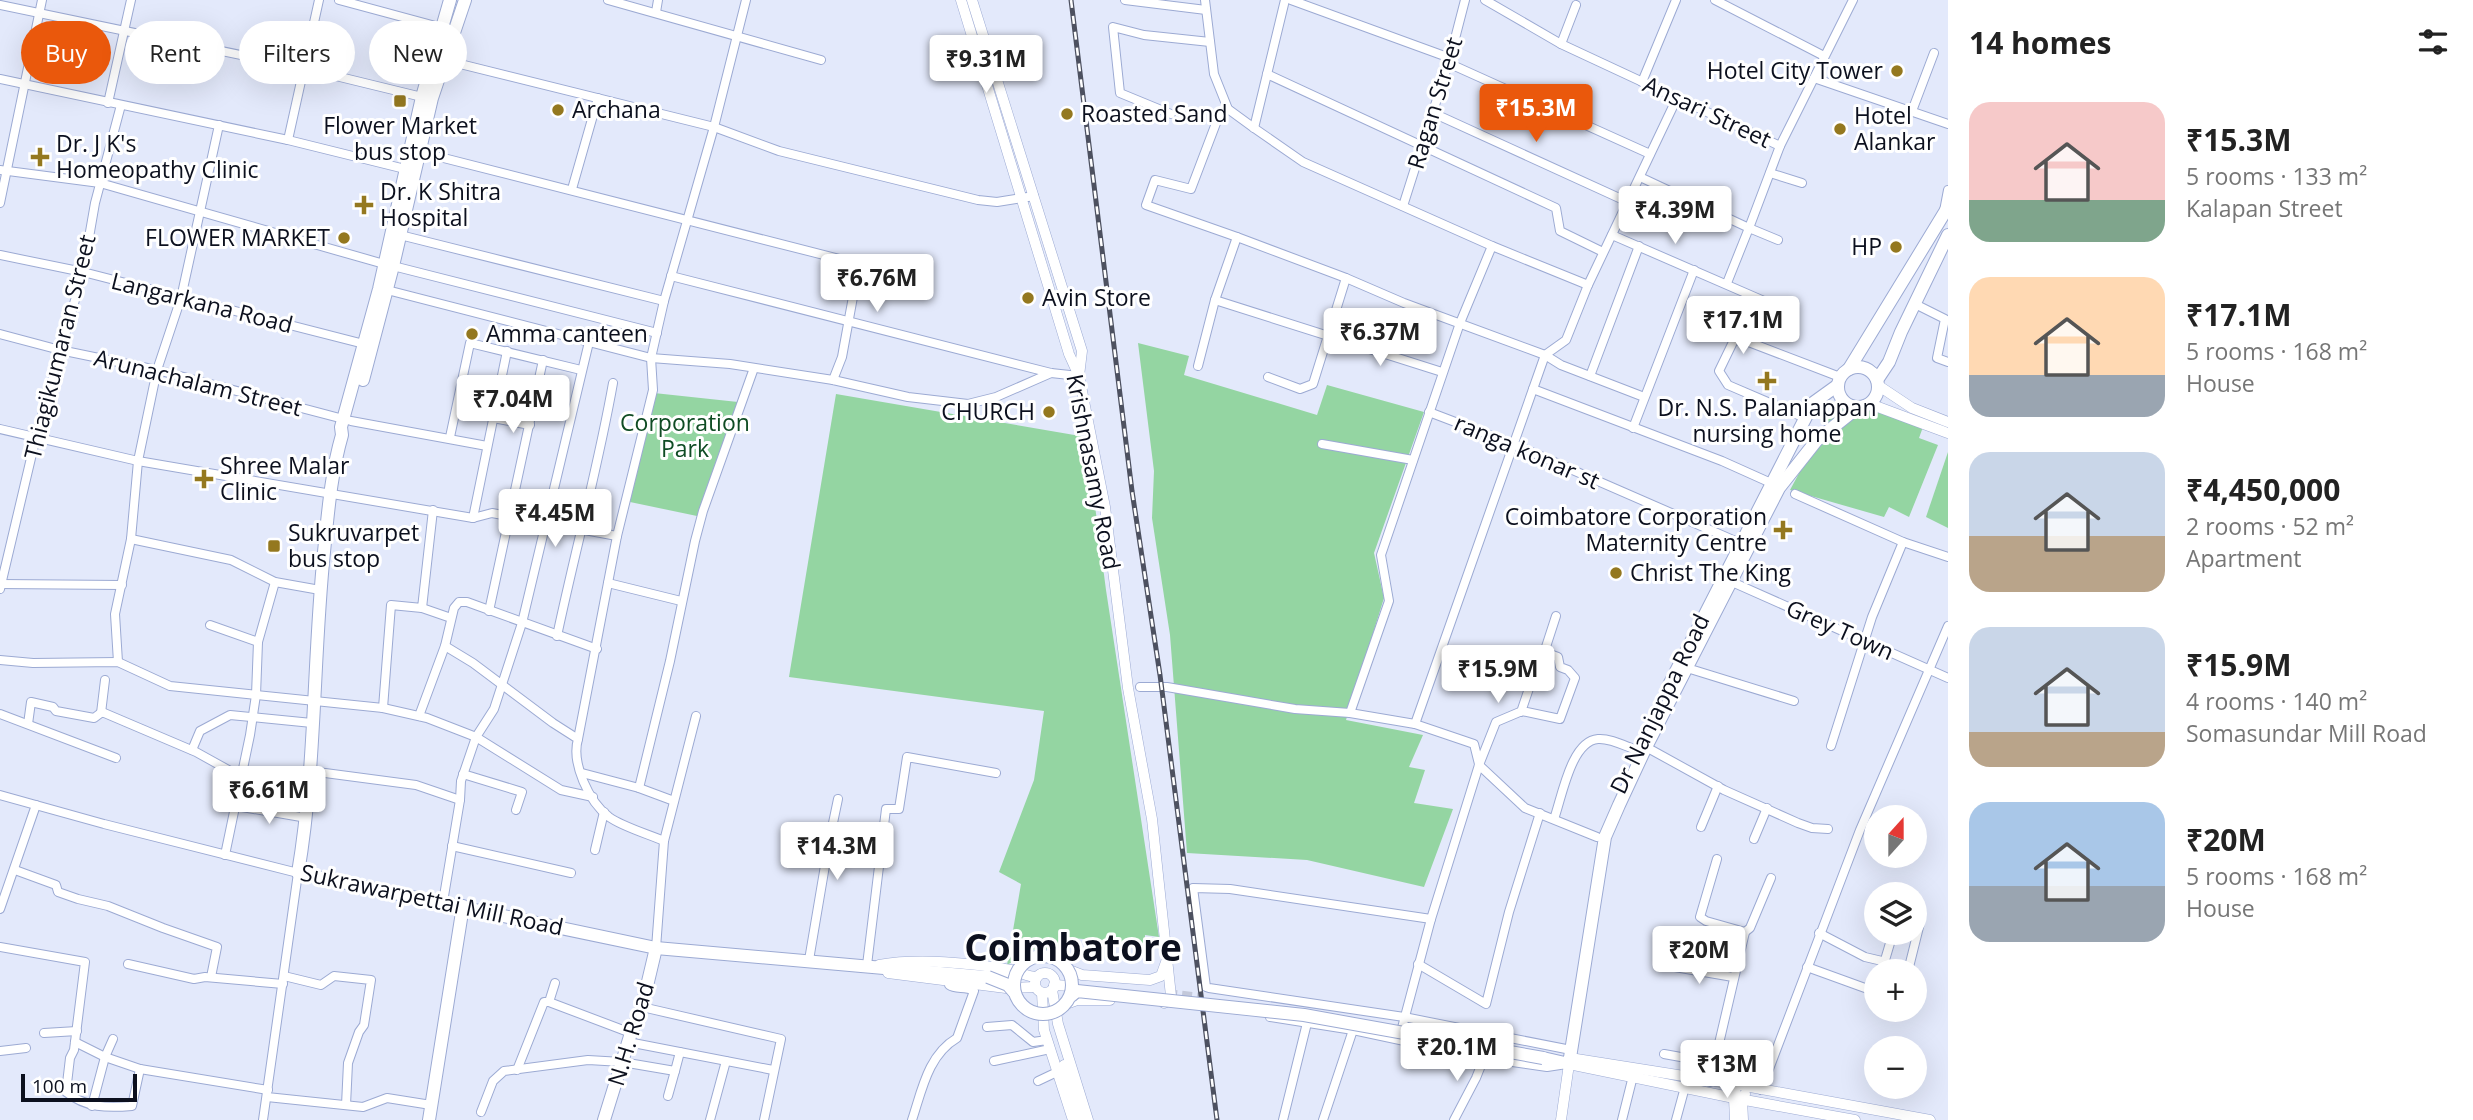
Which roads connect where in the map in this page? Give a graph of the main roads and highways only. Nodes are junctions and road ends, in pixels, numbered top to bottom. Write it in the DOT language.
graph roads {
  1 [pos="450,0"];
  2 [pos="465,0"];
  3 [pos="961,0"];
  4 [pos="972,0"];
  5 [pos="445,21"];
  6 [pos="456,21"];
  7 [pos="428,84"];
  8 [pos="435,84"];
  9 [pos="1946,210"];
  10 [pos="1948,235"];
  11 [pos="389,265"];
  12 [pos="1079,376"];
  13 [pos="1842,377"];
  14 [pos="1878,383"];
  15 [pos="1870,404"];
  16 [pos="1857,408"];
  17 [pos="350,421"];
  18 [pos="1948,422"];
  19 [pos="1948,433"];
  20 [pos="1764,508"];
  21 [pos="1641,749"];
  22 [pos="463,906"];
  23 [pos="656,948"];
  24 [pos="1167,958"];
  25 [pos="870,966"];
  26 [pos="1015,976"];
  27 [pos="988,977"];
  28 [pos="1044,986"];
  29 [pos="1070,987"];
  30 [pos="1014,992"];
  31 [pos="1048,1014"];
  32 [pos="1403,1022"];
  33 [pos="1388,1025"];
  34 [pos="1567,1055"];
  35 [pos="1744,1087"];
  36 [pos="1738,1099"];
  37 [pos="429,1120"];
  38 [pos="604,1120"];
  39 [pos="1073,1120"];
  40 [pos="1081,1120"];
  41 [pos="1088,1120"];
  42 [pos="1561,1120"];
  43 [pos="1735,1120"];
  44 [pos="1743,1120"];
  45 [pos="1855,1120"];
  46 [pos="1930,1120"];
  1 -- 5 [label="highway"];
  2 -- 6 [label="highway"];
  3 -- 12 [label="main road, Krishnasamy Road"];
  4 -- 12 [label="main road"];
  7 -- 11 [label="highway"];
  8 -- 11 [label="highway"];
  9 -- 13 [label="highway, Dr Nanjappa Road"];
  10 -- 14 [label="highway"];
  11 -- 17 [label="highway"];
  11 -- 17 [label="highway"];
  12 -- 24 [label="main road, Krishnasamy Road"];
  13 -- 14 [label="highway"];
  13 -- 16 [label="highway"];
  13 -- 20 [label="highway, Dr Nanjappa Road"];
  14 -- 15 [label="highway"];
  14 -- 18 [label="main road"];
  15 -- 16 [label="highway"];
  15 -- 19 [label="main road"];
  16 -- 20 [label="highway, Dr Nanjappa Road"];
  17 -- 22 [label="highway, Sukrawarpettai Mill Road"];
  20 -- 21 [label="highway, Dr Nanjappa Road"];
  20 -- 21 [label="highway, Dr Nanjappa Road"];
  21 -- 34 [label="highway, Dr Nanjappa Road"];
  21 -- 34 [label="highway, Dr Nanjappa Road"];
  22 -- 23 [label="highway, Sukrawarpettai Mill Road"];
  22 -- 37 [label="highway"];
  23 -- 25 [label="highway, Sukrawarpettai Mill Road"];
  23 -- 38 [label="highway, N.H. Road"];
  24 -- 29 [label="main road"];
  24 -- 29 [label="main road, Krishnasamy Road"];
  25 -- 27 [label="highway, Sukrawarpettai Mill Road"];
  25 -- 28 [label="main road"];
  25 -- 28 [label="main road"];
  26 -- 27 [label="highway, bridge"];
  26 -- 29 [label="highway, bridge"];
  26 -- 30 [label="highway, bridge"];
  27 -- 30 [label="highway, bridge"];
  28 -- 29 [label="main road"];
  28 -- 39 [label="main road"];
  28 -- 41 [label="main road"];
  29 -- 31 [label="highway, bridge"];
  29 -- 34 [label="highway"];
  30 -- 31 [label="highway, bridge"];
  31 -- 40 [label="main road"];
  32 -- 33 [label="main road"];
  34 -- 35 [label="main road"];
  34 -- 36 [label="main road"];
  34 -- 42 [label="main road"];
  35 -- 36 [label="main road"];
  35 -- 46 [label="main road"];
  36 -- 43 [label="main road"];
  36 -- 44 [label="main road"];
  36 -- 45 [label="main road"];
}
